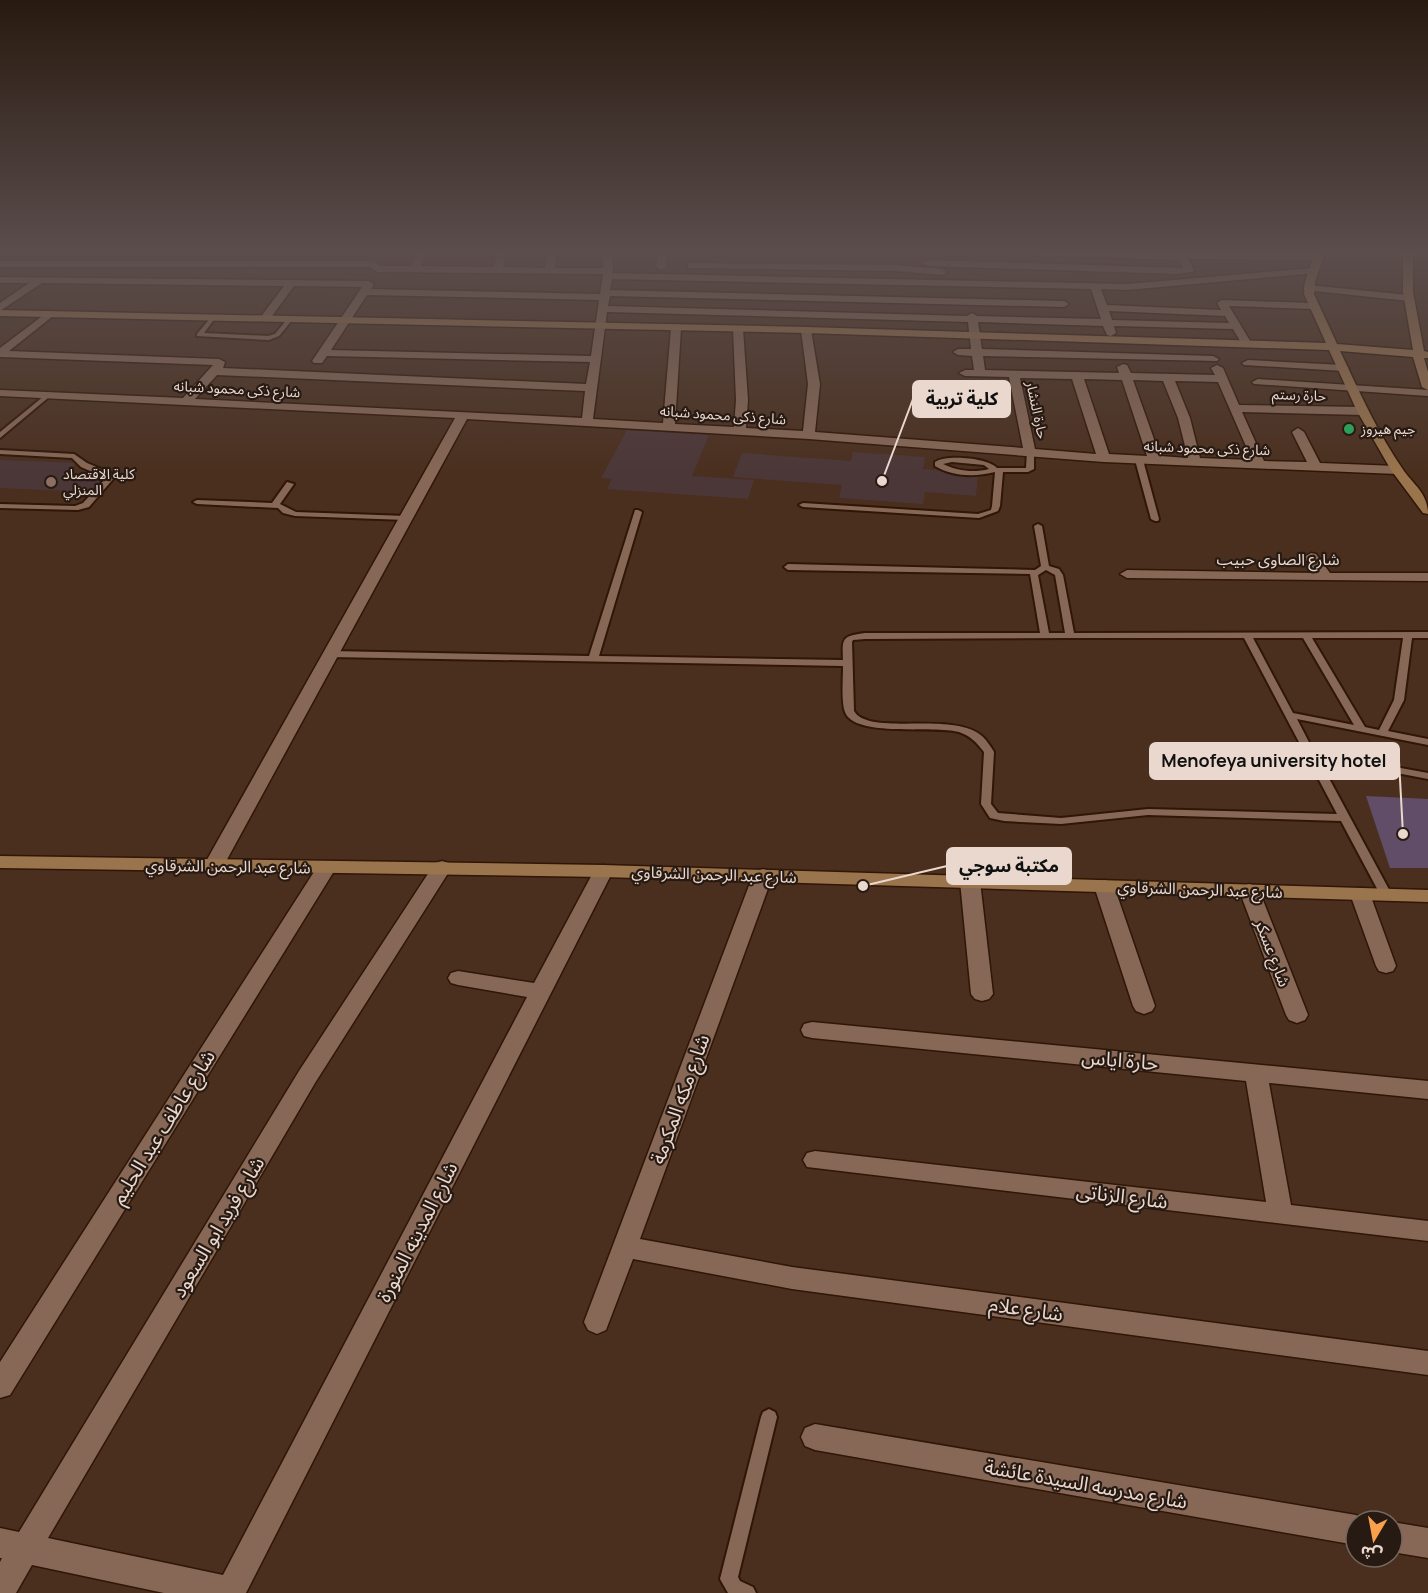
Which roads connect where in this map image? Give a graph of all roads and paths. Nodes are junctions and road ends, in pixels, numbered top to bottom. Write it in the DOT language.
graph roads {
  1 [pos="34,326"];
  2 [pos="206,326"];
  3 [pos="284,326"];
  4 [pos="342,326"];
  5 [pos="600,326"];
  6 [pos="613,326"];
  7 [pos="973,326"];
  8 [pos="1109,326"];
  9 [pos="1156,326"];
  10 [pos="1236,326"];
  11 [pos="1323,326"];
  12 [pos="1416,326"];
  13 [pos="676,328"];
  14 [pos="738,329"];
  15 [pos="806,330"];
  16 [pos="975,336"];
  17 [pos="1114,340"];
  18 [pos="1160,341"];
  19 [pos="1206,343"];
  20 [pos="1247,344"];
  21 [pos="1333,347"];
  22 [pos="958,352"];
  23 [pos="977,352"];
  24 [pos="323,353"];
  25 [pos="0,354"];
  26 [pos="1423,355"];
  27 [pos="1119,357"];
  28 [pos="596,358"];
  29 [pos="1213,359"];
  30 [pos="1248,363"];
  31 [pos="1343,368"];
  32 [pos="214,371"];
  33 [pos="965,373"];
  34 [pos="980,374"];
  35 [pos="1014,374"];
  36 [pos="308,375"];
  37 [pos="1077,376"];
  38 [pos="1126,377"];
  39 [pos="1168,378"];
  40 [pos="1222,379"];
  41 [pos="1258,382"];
  42 [pos="1352,387"];
  43 [pos="1428,387"];
  44 [pos="592,388"];
  45 [pos="0,393"];
  46 [pos="1428,393"];
  47 [pos="46,397"];
  48 [pos="0,401"];
  49 [pos="187,401"];
  50 [pos="1235,408"];
  51 [pos="1363,411"];
  52 [pos="463,415"];
  53 [pos="587,422"];
  54 [pos="669,427"];
  55 [pos="740,431"];
  56 [pos="1298,432"];
  57 [pos="809,435"];
  58 [pos="0,436"];
  59 [pos="0,452"];
  60 [pos="1030,453"];
  61 [pos="1104,458"];
  62 [pos="1139,460"];
  63 [pos="1155,461"];
  64 [pos="1195,462"];
  65 [pos="1260,465"];
  66 [pos="1316,467"];
  67 [pos="996,470"];
  68 [pos="1397,470"];
  69 [pos="290,484"];
  70 [pos="197,502"];
  71 [pos="275,505"];
  72 [pos="803,505"];
  73 [pos="0,506"];
  74 [pos="1428,510"];
  75 [pos="638,512"];
  76 [pos="406,518"];
  77 [pos="1155,519"];
  78 [pos="1038,526"];
  79 [pos="1311,557"];
  80 [pos="788,567"];
  81 [pos="1045,567"];
  82 [pos="1035,572"];
  83 [pos="1127,574"];
  84 [pos="1326,577"];
  85 [pos="1428,577"];
  86 [pos="1306,635"];
  87 [pos="1408,635"];
  88 [pos="1428,635"];
  89 [pos="1045,636"];
  90 [pos="1070,636"];
  91 [pos="1247,636"];
  92 [pos="330,654"];
  93 [pos="593,658"];
  94 [pos="847,663"];
  95 [pos="1290,715"];
  96 [pos="1361,728"];
  97 [pos="1383,732"];
  98 [pos="1428,742"];
  99 [pos="1311,754"];
  100 [pos="1428,776"];
  101 [pos="1345,818"];
  102 [pos="0,862"];
  103 [pos="214,866"];
  104 [pos="442,867"];
  105 [pos="326,868"];
  106 [pos="603,871"];
  107 [pos="763,875"];
  108 [pos="970,881"];
  109 [pos="1104,886"];
  110 [pos="1249,890"];
  111 [pos="1360,894"];
  112 [pos="1386,895"];
  113 [pos="1428,896"];
  114 [pos="1386,966"];
  115 [pos="458,978"];
  116 [pos="542,992"];
  117 [pos="982,994"];
  118 [pos="1144,1006"];
  119 [pos="1297,1015"];
  120 [pos="812,1030"];
  121 [pos="1256,1073"];
  122 [pos="1428,1090"];
  123 [pos="815,1160"];
  124 [pos="1280,1214"];
  125 [pos="1428,1231"];
  126 [pos="625,1246"];
  127 [pos="597,1322"];
  128 [pos="1428,1363"];
  129 [pos="0,1386"];
  130 [pos="769,1417"];
  131 [pos="815,1437"];
  132 [pos="1344,1528"];
  133 [pos="1404,1538"];
  134 [pos="1428,1543"];
  135 [pos="12,1546"];
  136 [pos="0,1591"];
  137 [pos="231,1592"];
  138 [pos="747,1593"];
  1 -- 25 [label="street"];
  2 -- 3 [label="lane"];
  4 -- 24 [label="street"];
  5 -- 28 [label="street"];
  6 -- 13 [label="street"];
  7 -- 16 [label="street"];
  8 -- 17 [label="street"];
  9 -- 18 [label="street"];
  10 -- 20 [label="street"];
  11 -- 21 [label="street"];
  12 -- 26 [label="street"];
  13 -- 14 [label="street"];
  13 -- 54 [label="street"];
  14 -- 15 [label="street"];
  14 -- 55 [label="street"];
  15 -- 16 [label="street"];
  15 -- 57 [label="street"];
  16 -- 17 [label="street"];
  16 -- 23 [label="street"];
  17 -- 18 [label="street"];
  17 -- 27 [label="street"];
  18 -- 19 [label="street"];
  19 -- 20 [label="street"];
  19 -- 29 [label="street"];
  20 -- 21 [label="street"];
  21 -- 26 [label="street"];
  21 -- 31 [label="street"];
  22 -- 23 [label="street"];
  23 -- 27 [label="street"];
  23 -- 34 [label="street"];
  24 -- 28 [label="street"];
  24 -- 36 [label="street"];
  25 -- 32 [label="street"];
  26 -- 43 [label="street"];
  27 -- 29 [label="street"];
  27 -- 38 [label="street"];
  28 -- 44 [label="street"];
  29 -- 40 [label="street"];
  30 -- 31 [label="street"];
  31 -- 42 [label="street"];
  32 -- 36 [label="street"];
  32 -- 49 [label="street"];
  33 -- 34 [label="street"];
  34 -- 35 [label="street"];
  35 -- 37 [label="street"];
  35 -- 60 [label="street, حارة النشار"];
  36 -- 44 [label="street"];
  37 -- 38 [label="street"];
  37 -- 61 [label="street"];
  38 -- 39 [label="street"];
  38 -- 63 [label="street"];
  39 -- 40 [label="street"];
  39 -- 64 [label="street"];
  40 -- 50 [label="street"];
  41 -- 42 [label="street"];
  42 -- 46 [label="street"];
  42 -- 51 [label="street"];
  44 -- 53 [label="street"];
  45 -- 47 [label="street, شارع ذكى محمود شبانه"];
  47 -- 48 [label="street, شارع ذكى محمود شبانه"];
  47 -- 49 [label="street, شارع ذكى محمود شبانه"];
  47 -- 58 [label="lane"];
  49 -- 52 [label="street, شارع ذكى محمود شبانه"];
  50 -- 51 [label="street, حارة رستم"];
  50 -- 65 [label="street"];
  51 -- 68 [label="street"];
  52 -- 53 [label="street, شارع ذكى محمود شبانه"];
  52 -- 76 [label="street"];
  53 -- 54 [label="street, شارع ذكى محمود شبانه"];
  54 -- 55 [label="street, شارع ذكى محمود شبانه"];
  55 -- 57 [label="street, شارع ذكى محمود شبانه"];
  56 -- 66 [label="street"];
  57 -- 60 [label="street, شارع ذكى محمود شبانه"];
  59 -- 73 [label="lane"];
  60 -- 61 [label="street, شارع ذكى محمود شبانه"];
  60 -- 67 [label="lane"];
  61 -- 62 [label="street, شارع ذكى محمود شبانه"];
  62 -- 63 [label="street, شارع ذكى محمود شبانه"];
  62 -- 77 [label="lane"];
  63 -- 64 [label="street, شارع ذكى محمود شبانه"];
  64 -- 65 [label="street, شارع ذكى محمود شبانه"];
  65 -- 66 [label="street, شارع ذكى محمود شبانه"];
  66 -- 68 [label="street, شارع ذكى محمود شبانه"];
  67 -- 67 [label="lane"];
  67 -- 72 [label="lane"];
  68 -- 74 [label="street"];
  69 -- 71 [label="lane"];
  70 -- 71 [label="lane"];
  71 -- 76 [label="lane"];
  75 -- 93 [label="lane"];
  76 -- 92 [label="street"];
  78 -- 81 [label="lane"];
  79 -- 84 [label="street"];
  80 -- 82 [label="lane"];
  81 -- 82 [label="lane"];
  81 -- 90 [label="lane"];
  82 -- 89 [label="lane"];
  83 -- 84 [label="street, شارع الصاوى حبيب"];
  84 -- 85 [label="street, شارع الصاوى حبيب"];
  86 -- 87 [label="lane"];
  86 -- 91 [label="lane"];
  86 -- 96 [label="lane"];
  87 -- 88 [label="lane"];
  87 -- 97 [label="lane"];
  89 -- 90 [label="lane"];
  89 -- 94 [label="lane"];
  90 -- 91 [label="lane"];
  91 -- 95 [label="lane"];
  92 -- 93 [label="lane"];
  92 -- 103 [label="street"];
  93 -- 94 [label="lane"];
  94 -- 101 [label="lane"];
  95 -- 96 [label="lane"];
  95 -- 99 [label="lane"];
  96 -- 97 [label="lane"];
  97 -- 98 [label="lane"];
  99 -- 100 [label="lane"];
  99 -- 101 [label="lane"];
  101 -- 112 [label="lane"];
  102 -- 103 [label="street, شارع عبد الرحمن الشرقاوي"];
  103 -- 105 [label="street, شارع عبد الرحمن الشرقاوي"];
  104 -- 105 [label="street, شارع عبد الرحمن الشرقاوي"];
  104 -- 106 [label="street, شارع عبد الرحمن الشرقاوي"];
  104 -- 135 [label="street, شارع فريد ابو السعود"];
  105 -- 129 [label="street, شارع عاطف عبد الحليم"];
  106 -- 107 [label="street, شارع عبد الرحمن الشرقاوي"];
  106 -- 116 [label="street, شارع المدينه المنورة"];
  107 -- 108 [label="street, شارع عبد الرحمن الشرقاوي"];
  107 -- 126 [label="street, شارع مكه المكرمة"];
  108 -- 109 [label="street, شارع عبد الرحمن الشرقاوي"];
  108 -- 117 [label="street"];
  109 -- 110 [label="street, شارع عبد الرحمن الشرقاوي"];
  109 -- 118 [label="street"];
  110 -- 111 [label="street, شارع عبد الرحمن الشرقاوي"];
  110 -- 119 [label="street, شارع عسكر"];
  111 -- 112 [label="street, شارع عبد الرحمن الشرقاوي"];
  111 -- 114 [label="street"];
  112 -- 113 [label="street, شارع عبد الرحمن الشرقاوي"];
  115 -- 116 [label="street"];
  116 -- 137 [label="street, شارع المدينه المنورة"];
  120 -- 121 [label="street, حارة اياس"];
  121 -- 122 [label="street, حارة اياس"];
  121 -- 124 [label="street"];
  123 -- 124 [label="street, شارع الزناتى"];
  124 -- 125 [label="street, شارع الزناتى"];
  126 -- 127 [label="street, شارع مكه المكرمة"];
  126 -- 128 [label="street, شارع علام"];
  130 -- 138 [label="lane"];
  131 -- 132 [label="street, شارع مدرسه السيدة عائشة"];
  133 -- 134 [label="street"];
  135 -- 136 [label="street, شارع فريد ابو السعود"];
  135 -- 137 [label="street"];
}
